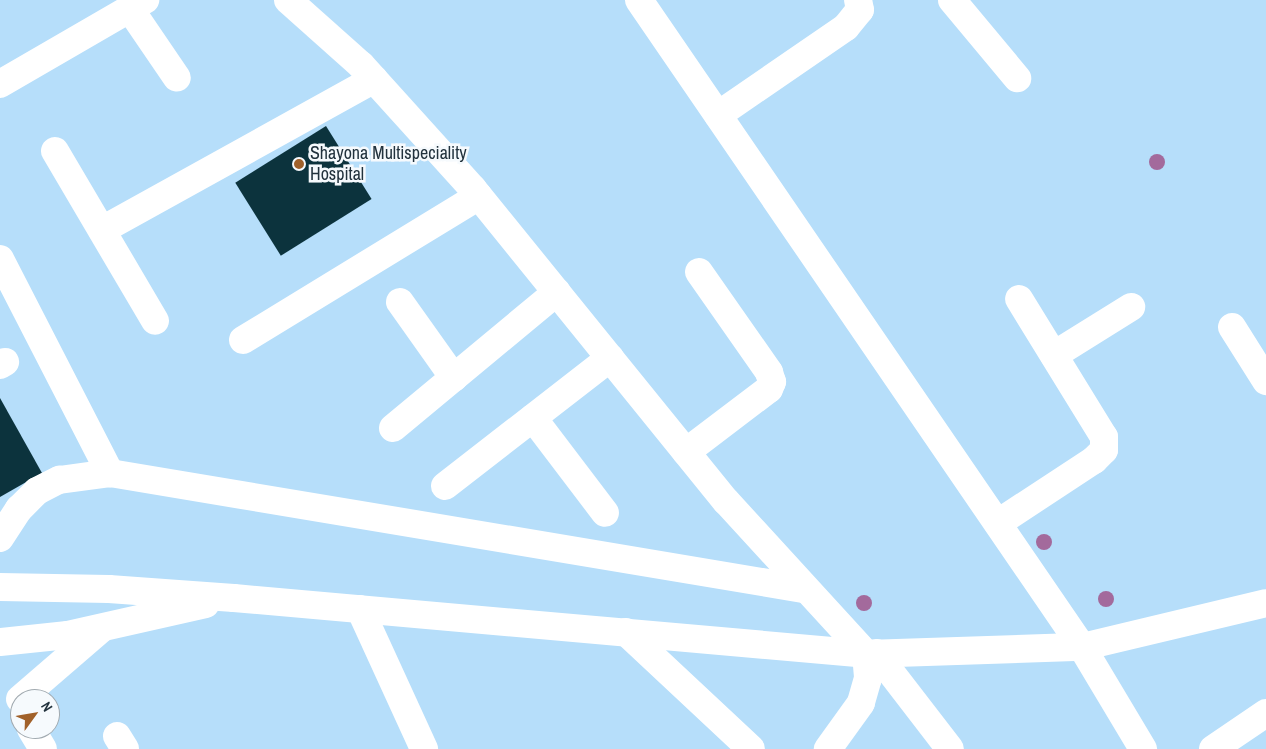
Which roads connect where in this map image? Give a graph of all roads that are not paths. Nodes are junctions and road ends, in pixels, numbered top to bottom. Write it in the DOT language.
graph roads {
  1 [pos="288,0"];
  2 [pos="639,0"];
  3 [pos="952,0"];
  4 [pos="864,3"];
  5 [pos="138,4"];
  6 [pos="176,78"];
  7 [pos="1017,78"];
  8 [pos="374,79"];
  9 [pos="0,84"];
  10 [pos="718,115"];
  11 [pos="55,151"];
  12 [pos="479,196"];
  13 [pos="102,230"];
  14 [pos="0,260"];
  15 [pos="699,272"];
  16 [pos="557,292"];
  17 [pos="1019,299"];
  18 [pos="400,302"];
  19 [pos="1131,307"];
  20 [pos="155,321"];
  21 [pos="1232,327"];
  22 [pos="243,340"];
  23 [pos="1054,355"];
  24 [pos="610,358"];
  25 [pos="454,378"];
  26 [pos="1266,382"];
  27 [pos="533,418"];
  28 [pos="393,428"];
  29 [pos="686,452"];
  30 [pos="110,473"];
  31 [pos="446,486"];
  32 [pos="605,513"];
  33 [pos="998,523"];
  34 [pos="0,538"];
  35 [pos="0,587"];
  36 [pos="804,589"];
  37 [pos="234,598"];
  38 [pos="1266,603"];
  39 [pos="360,609"];
  40 [pos="102,628"];
  41 [pos="626,632"];
  42 [pos="0,642"];
  43 [pos="1082,646"];
  44 [pos="871,653"];
  45 [pos="32,689"];
  46 [pos="1266,713"];
  47 [pos="424,749"];
  48 [pos="751,749"];
  49 [pos="828,749"];
  50 [pos="950,749"];
  51 [pos="1143,749"];
  52 [pos="1214,749"];
  1 -- 8 [label="street"];
  2 -- 10 [label="street"];
  3 -- 7 [label="street"];
  4 -- 10 [label="street"];
  5 -- 6 [label="street"];
  5 -- 9 [label="street"];
  8 -- 12 [label="street"];
  8 -- 13 [label="street"];
  10 -- 33 [label="street"];
  11 -- 13 [label="street"];
  12 -- 16 [label="street"];
  12 -- 22 [label="street"];
  13 -- 20 [label="street"];
  14 -- 30 [label="street"];
  15 -- 29 [label="street"];
  16 -- 24 [label="street"];
  16 -- 25 [label="street"];
  17 -- 23 [label="street"];
  18 -- 25 [label="street"];
  19 -- 23 [label="street"];
  21 -- 26 [label="street"];
  23 -- 33 [label="street"];
  24 -- 27 [label="street"];
  24 -- 29 [label="street"];
  25 -- 28 [label="street"];
  27 -- 31 [label="street"];
  27 -- 32 [label="street"];
  29 -- 36 [label="street"];
  30 -- 34 [label="street"];
  30 -- 36 [label="street"];
  33 -- 43 [label="street"];
  35 -- 37 [label="street"];
  36 -- 44 [label="street"];
  37 -- 39 [label="street"];
  37 -- 40 [label="street"];
  38 -- 43 [label="street"];
  39 -- 41 [label="street"];
  39 -- 47 [label="street"];
  40 -- 42 [label="street"];
  40 -- 45 [label="street"];
  41 -- 44 [label="street"];
  41 -- 48 [label="street"];
  43 -- 44 [label="street"];
  43 -- 51 [label="street"];
  44 -- 49 [label="street"];
  44 -- 50 [label="street"];
  46 -- 52 [label="street"];
}
